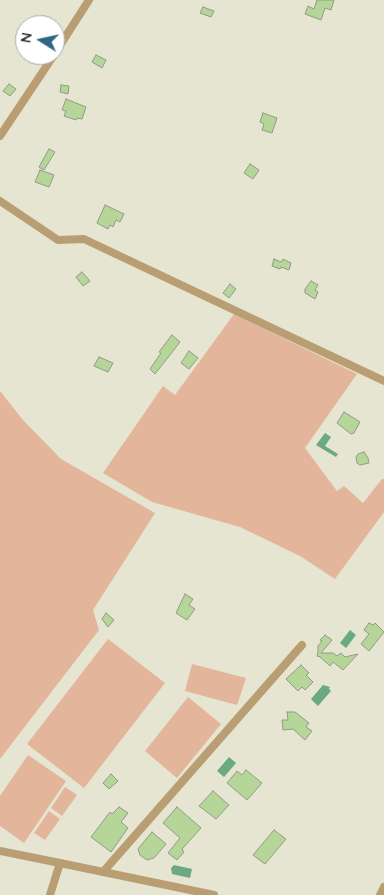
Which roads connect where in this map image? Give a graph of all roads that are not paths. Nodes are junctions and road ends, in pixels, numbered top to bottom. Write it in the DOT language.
graph roads {
  1 [pos="89,0"];
  2 [pos="65,37"];
  3 [pos="47,65"];
  4 [pos="0,136"];
  5 [pos="0,201"];
  6 [pos="384,382"];
  7 [pos="302,645"];
  8 [pos="0,851"];
  9 [pos="60,863"];
  10 [pos="103,872"];
  11 [pos="384,887"];
  12 [pos="50,895"];
  13 [pos="214,895"];
  14 [pos="380,895"];
  1 -- 2 [label="street"];
  3 -- 4 [label="street"];
  5 -- 6 [label="street"];
  7 -- 10 [label="street"];
  8 -- 9 [label="street"];
  9 -- 10 [label="street"];
  9 -- 12 [label="street"];
  10 -- 13 [label="street"];
  11 -- 14 [label="street"];
}
